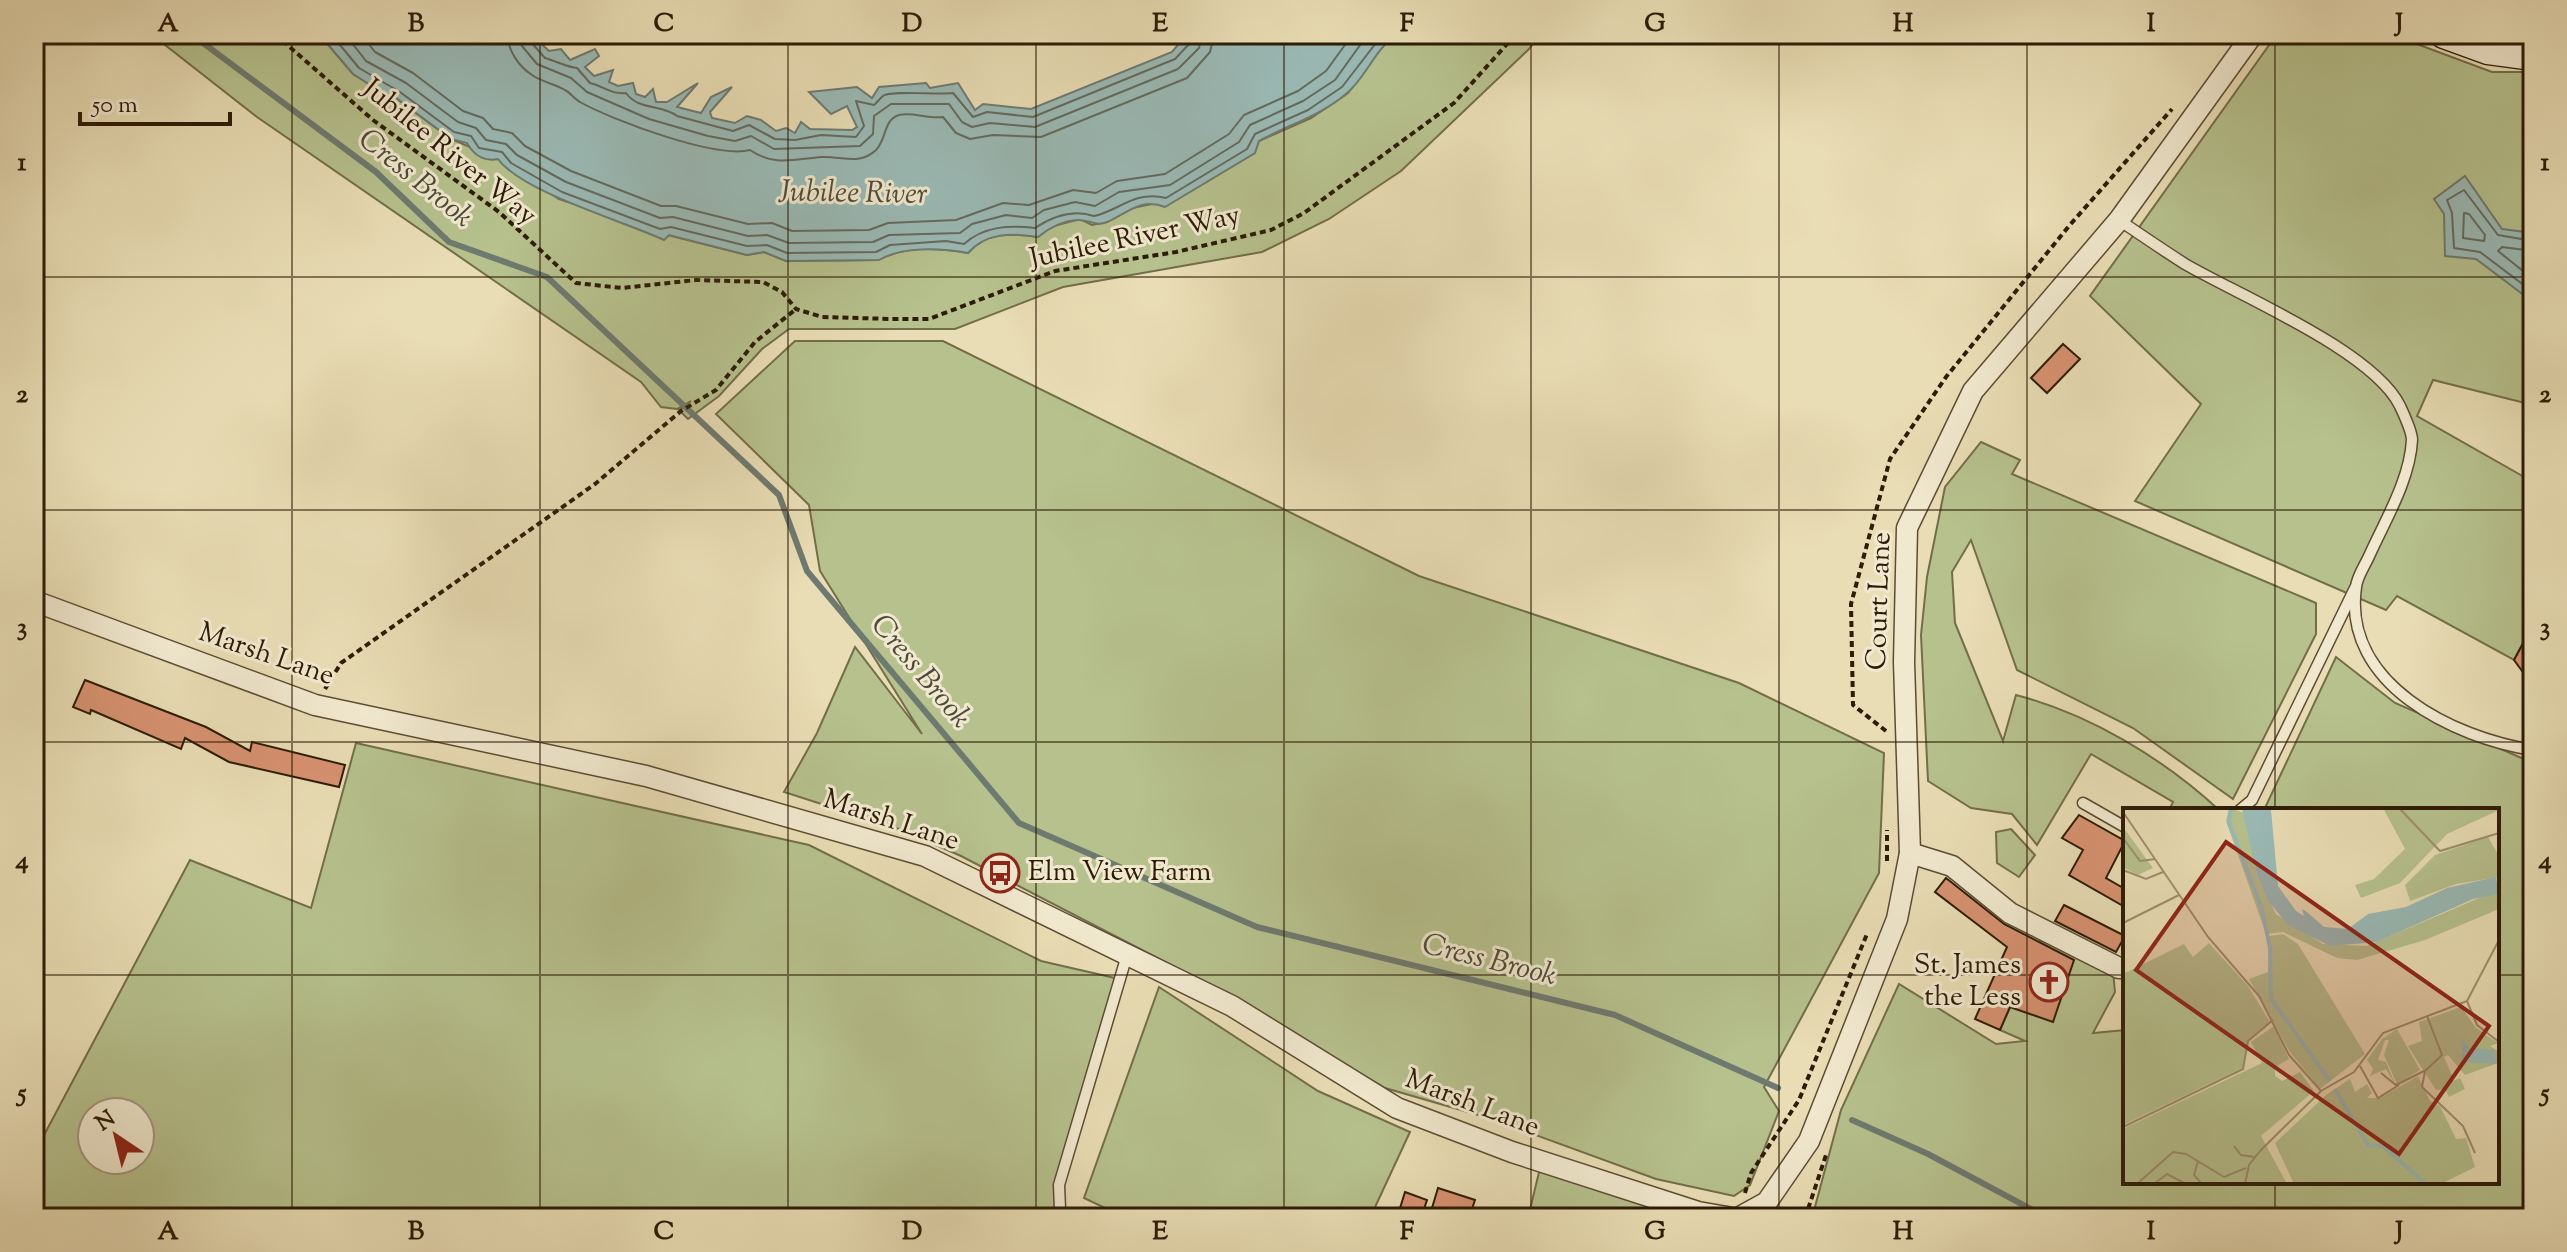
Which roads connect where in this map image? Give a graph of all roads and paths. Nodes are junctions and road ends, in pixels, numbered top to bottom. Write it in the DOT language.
graph roads {
  1 [pos="275,34"];
  2 [pos="1516,34"];
  3 [pos="2253,34"];
  4 [pos="2444,34"];
  5 [pos="2533,56"];
  6 [pos="2173,109"];
  7 [pos="2119,220"];
  8 [pos="796,309"];
  9 [pos="2356,586"];
  10 [pos="34,601"];
  11 [pos="315,705"];
  12 [pos="1890,734"];
  13 [pos="2533,750"];
  14 [pos="2083,803"];
  15 [pos="2252,805"];
  16 [pos="2123,826"];
  17 [pos="1887,827"];
  18 [pos="1910,853"];
  19 [pos="1886,874"];
  20 [pos="1869,931"];
  21 [pos="1127,955"];
  22 [pos="2122,969"];
  23 [pos="1766,1210"];
  24 [pos="1737,1213"];
  25 [pos="1066,1218"];
  1 -- 8 [label="path, Jubilee River Way"];
  2 -- 8 [label="path, Jubilee River Way"];
  3 -- 7 [label="street, Court Lane"];
  4 -- 5 [label="main road"];
  6 -- 12 [label="path"];
  7 -- 9 [label="lane"];
  7 -- 18 [label="street, Court Lane"];
  8 -- 11 [label="path"];
  9 -- 13 [label="lane"];
  9 -- 15 [label="lane"];
  10 -- 11 [label="street, Marsh Lane"];
  11 -- 21 [label="street, Marsh Lane"];
  14 -- 16 [label="lane"];
  17 -- 19 [label="path"];
  18 -- 22 [label="street"];
  18 -- 23 [label="street, Court Lane"];
  20 -- 24 [label="path"];
  21 -- 24 [label="street, Marsh Lane"];
  21 -- 25 [label="lane"];
  23 -- 24 [label="street"];
}
